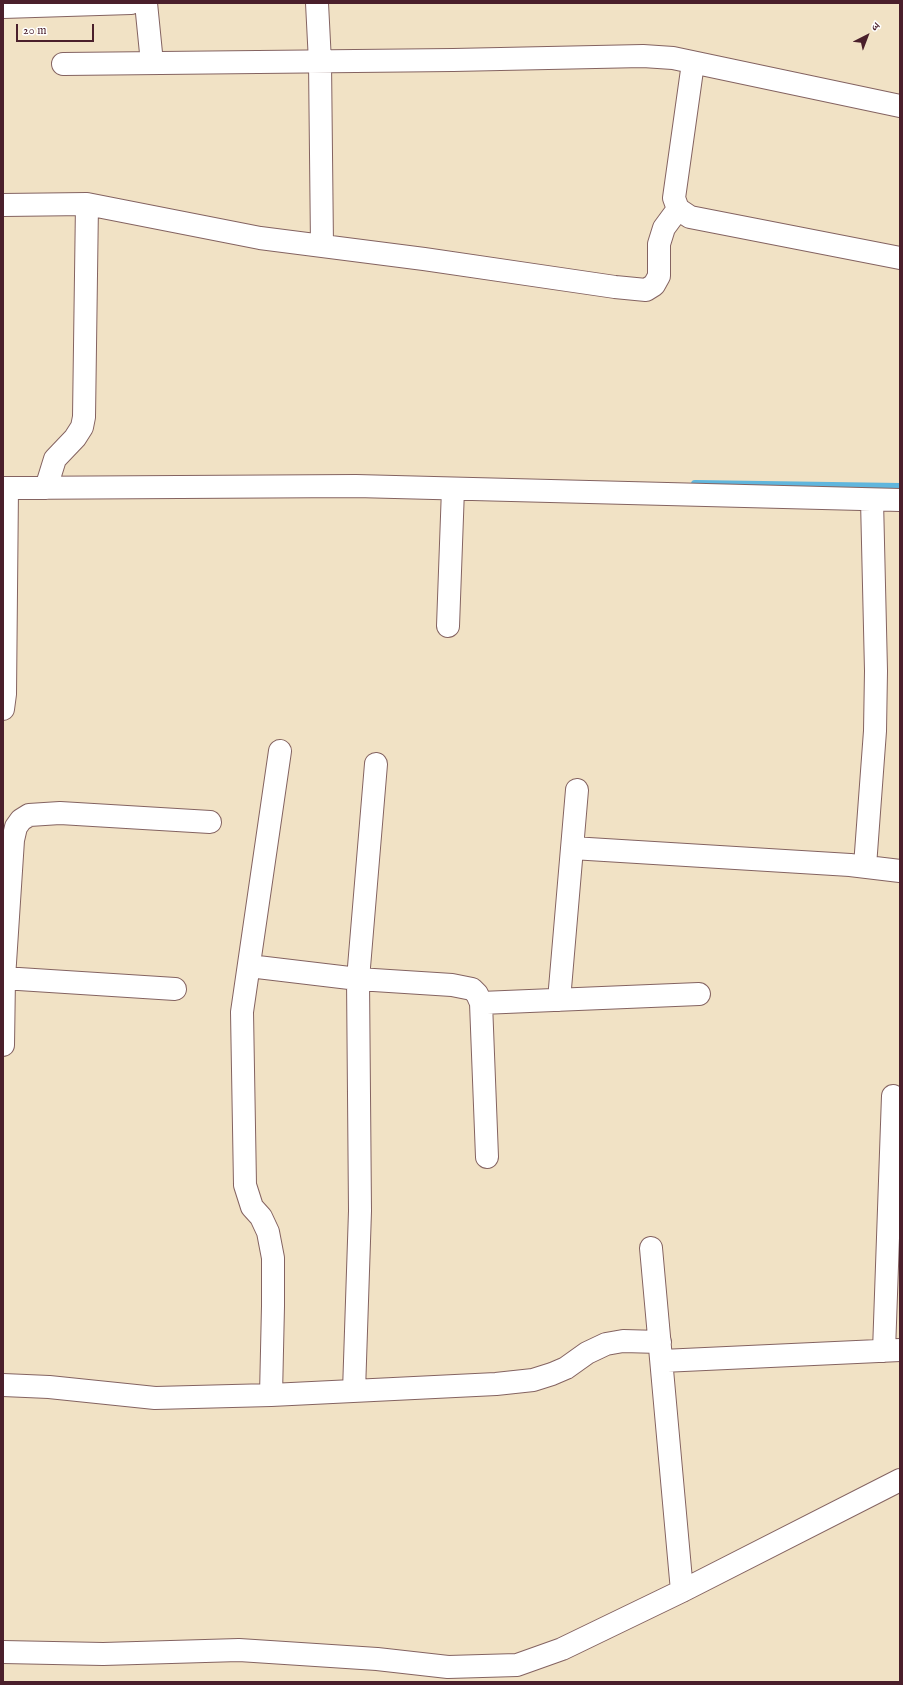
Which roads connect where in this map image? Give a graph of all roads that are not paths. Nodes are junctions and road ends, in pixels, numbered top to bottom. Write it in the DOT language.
graph roads {
  1 [pos="131,3"];
  2 [pos="146,3"];
  3 [pos="317,3"];
  4 [pos="3,7"];
  5 [pos="320,62"];
  6 [pos="693,63"];
  7 [pos="63,64"];
  8 [pos="152,64"];
  9 [pos="900,106"];
  10 [pos="87,204"];
  11 [pos="3,205"];
  12 [pos="678,209"];
  13 [pos="322,246"];
  14 [pos="900,258"];
  15 [pos="5,488"];
  16 [pos="46,488"];
  17 [pos="453,489"];
  18 [pos="872,500"];
  19 [pos="900,500"];
  20 [pos="4,623"];
  21 [pos="448,626"];
  22 [pos="3,710"];
  23 [pos="280,751"];
  24 [pos="376,764"];
  25 [pos="577,790"];
  26 [pos="210,822"];
  27 [pos="572,848"];
  28 [pos="865,866"];
  29 [pos="900,871"];
  30 [pos="249,966"];
  31 [pos="3,978"];
  32 [pos="358,979"];
  33 [pos="175,989"];
  34 [pos="699,994"];
  35 [pos="559,1000"];
  36 [pos="481,1003"];
  37 [pos="3,1044"];
  38 [pos="893,1096"];
  39 [pos="487,1157"];
  40 [pos="651,1248"];
  41 [pos="892,1350"];
  42 [pos="661,1351"];
  43 [pos="3,1385"];
  44 [pos="354,1391"];
  45 [pos="271,1396"];
  46 [pos="900,1480"];
  47 [pos="682,1591"];
  48 [pos="3,1652"];
  1 -- 4 [label="street"];
  2 -- 8 [label="street"];
  3 -- 5 [label="street"];
  5 -- 6 [label="street"];
  5 -- 8 [label="street"];
  5 -- 13 [label="street"];
  6 -- 9 [label="street"];
  6 -- 12 [label="street"];
  7 -- 8 [label="street"];
  10 -- 11 [label="street"];
  10 -- 13 [label="street"];
  10 -- 16 [label="street"];
  12 -- 13 [label="street"];
  12 -- 14 [label="street"];
  15 -- 16 [label="street"];
  15 -- 20 [label="street"];
  16 -- 17 [label="street"];
  17 -- 18 [label="street"];
  17 -- 21 [label="street"];
  18 -- 19 [label="street"];
  18 -- 28 [label="street"];
  20 -- 22 [label="street"];
  23 -- 30 [label="street"];
  24 -- 32 [label="street"];
  25 -- 27 [label="street"];
  26 -- 31 [label="street"];
  27 -- 28 [label="street"];
  27 -- 35 [label="street"];
  28 -- 29 [label="street"];
  30 -- 32 [label="street"];
  30 -- 45 [label="street"];
  31 -- 33 [label="street"];
  31 -- 37 [label="street"];
  32 -- 36 [label="street"];
  32 -- 44 [label="street"];
  34 -- 35 [label="street"];
  35 -- 36 [label="street"];
  36 -- 39 [label="street"];
  38 -- 41 [label="street"];
  40 -- 42 [label="street"];
  41 -- 42 [label="street"];
  42 -- 44 [label="street"];
  42 -- 47 [label="street"];
  43 -- 45 [label="street"];
  44 -- 45 [label="street"];
  46 -- 47 [label="street"];
  47 -- 48 [label="street"];
}
